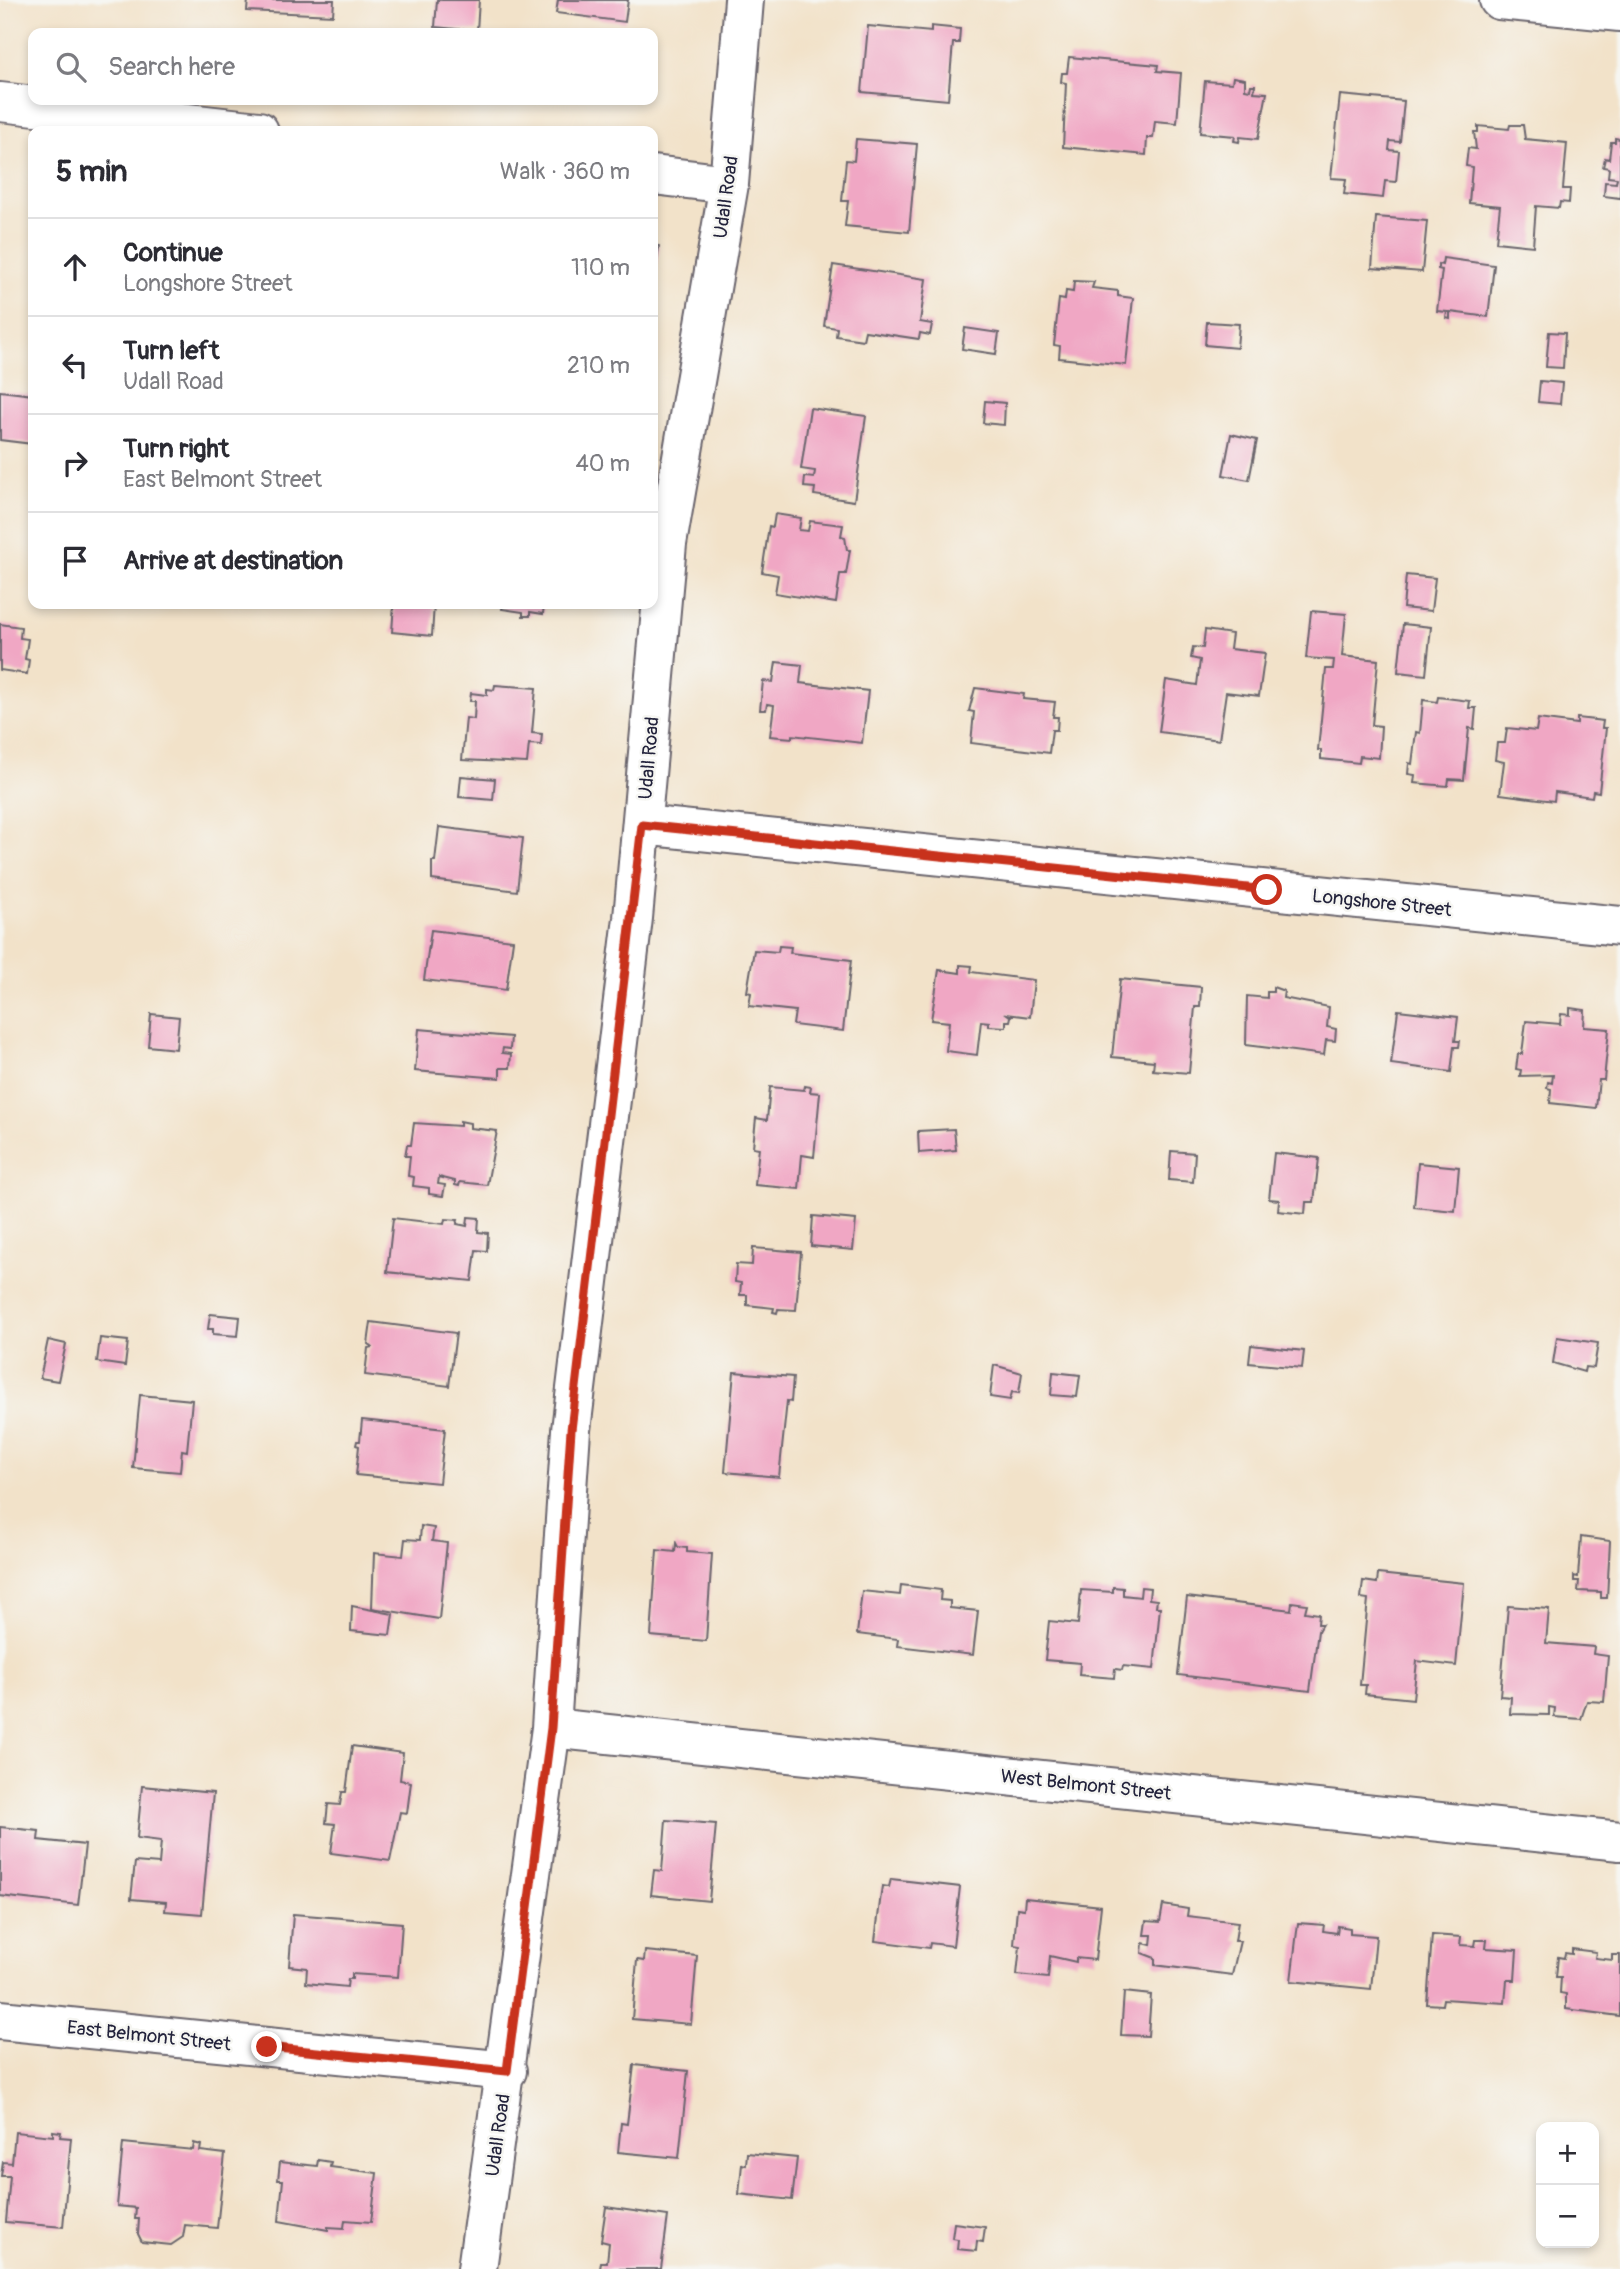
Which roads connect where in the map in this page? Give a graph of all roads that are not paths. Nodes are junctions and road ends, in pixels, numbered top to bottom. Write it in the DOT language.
graph roads {
  1 [pos="744,0"];
  2 [pos="1499,0"];
  3 [pos="1620,12"];
  4 [pos="0,102"];
  5 [pos="214,126"];
  6 [pos="658,176"];
  7 [pos="729,184"];
  8 [pos="642,825"];
  9 [pos="1620,926"];
  10 [pos="551,1728"];
  11 [pos="1620,1841"];
  12 [pos="0,2020"];
  13 [pos="507,2071"];
  14 [pos="477,2269"];
  1 -- 7 [label="street, Udall Road"];
  2 -- 3 [label="street"];
  4 -- 5 [label="street"];
  6 -- 7 [label="street"];
  7 -- 8 [label="street, Udall Road"];
  8 -- 9 [label="street, Longshore Street"];
  8 -- 10 [label="street, Udall Road"];
  10 -- 11 [label="street, West Belmont Street"];
  10 -- 13 [label="street, Udall Road"];
  12 -- 13 [label="street, East Belmont Street"];
  13 -- 14 [label="street, Udall Road"];
}
